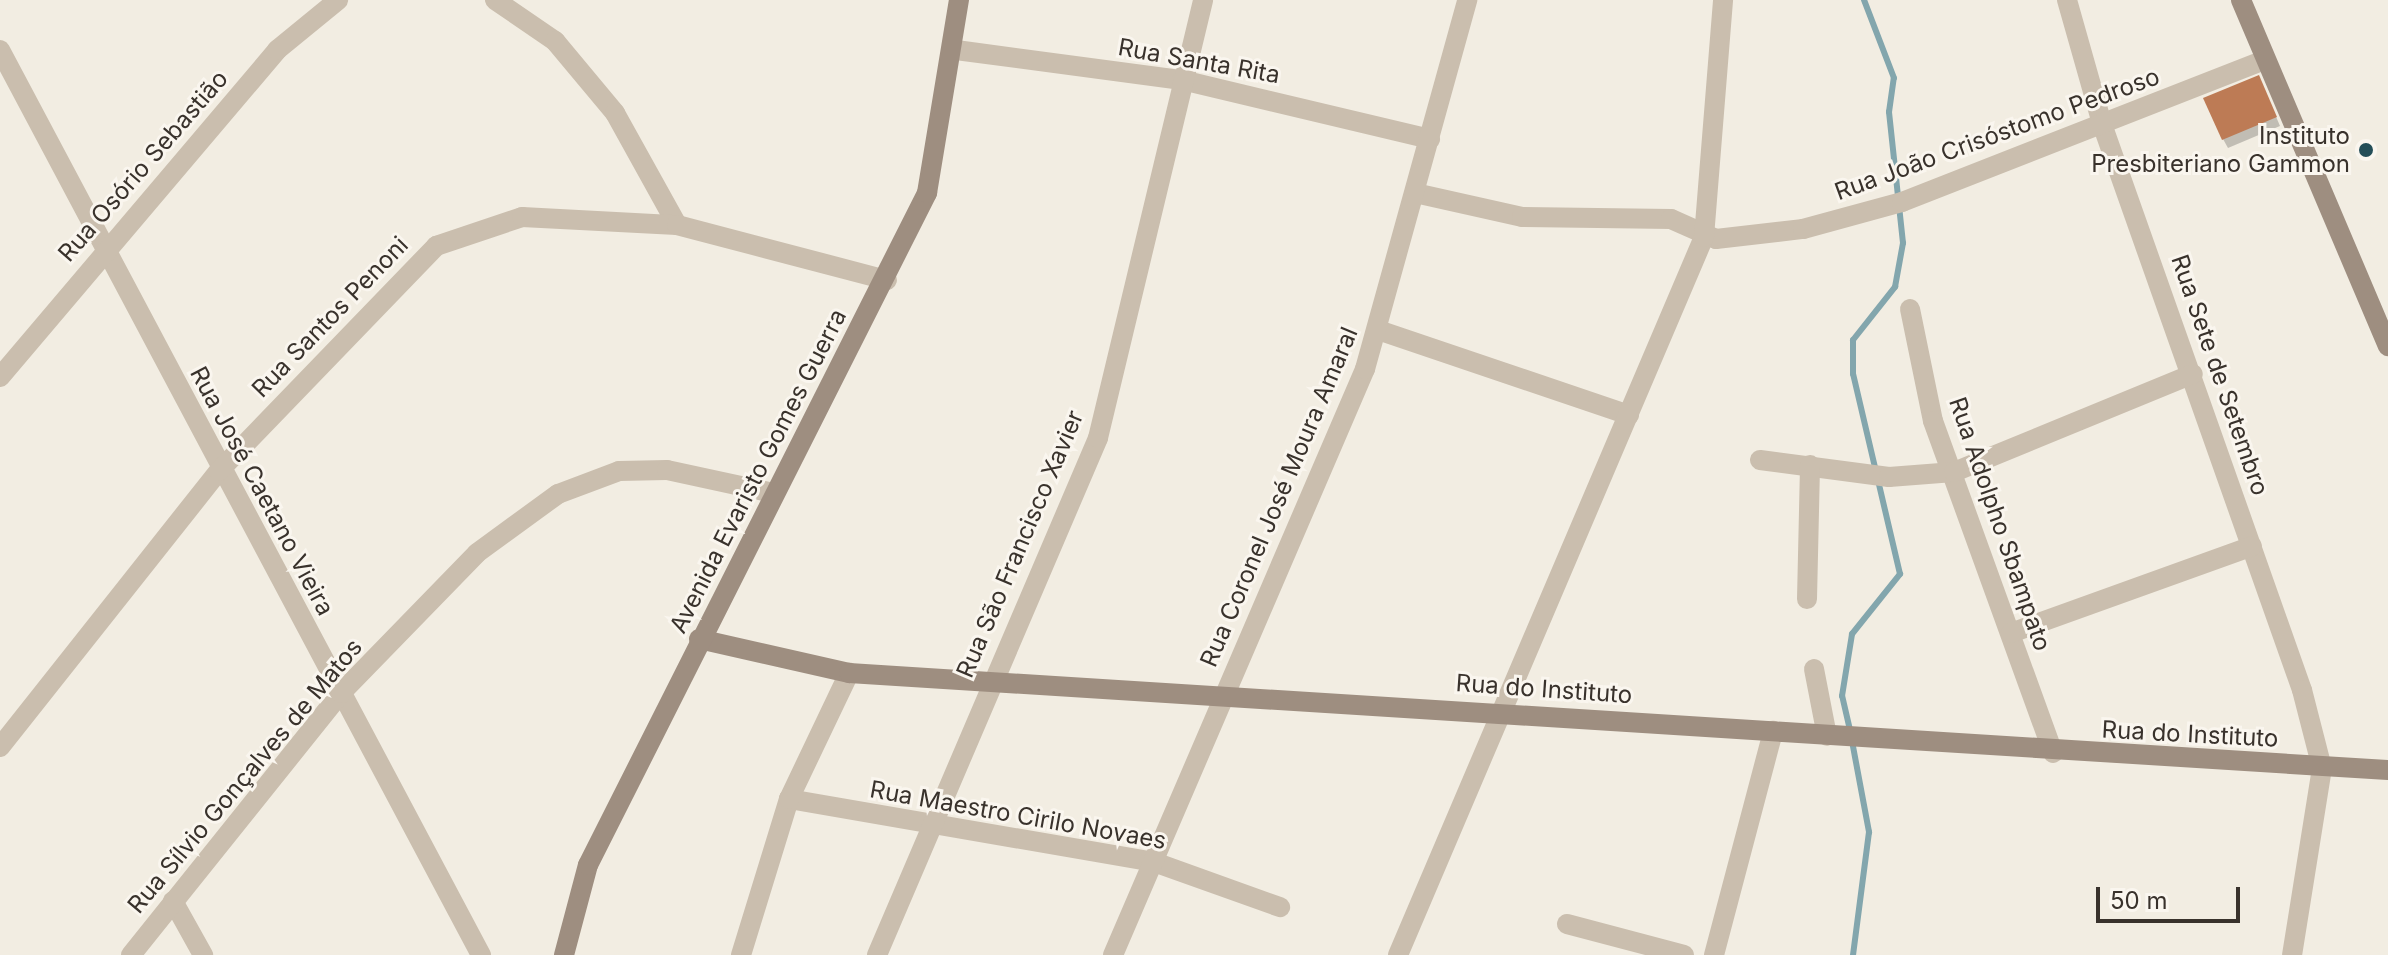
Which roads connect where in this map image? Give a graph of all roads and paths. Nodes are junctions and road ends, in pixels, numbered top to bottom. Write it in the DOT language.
graph roads {
  1 [pos="338,0"];
  2 [pos="495,0"];
  3 [pos="959,0"];
  4 [pos="1203,0"];
  5 [pos="1467,0"];
  6 [pos="1723,0"];
  7 [pos="2067,0"];
  8 [pos="2241,0"];
  9 [pos="0,50"];
  10 [pos="956,50"];
  11 [pos="2265,60"];
  12 [pos="1182,80"];
  13 [pos="2102,124"];
  14 [pos="1430,139"];
  15 [pos="1415,193"];
  16 [pos="677,225"];
  17 [pos="1704,237"];
  18 [pos="105,249"];
  19 [pos="887,280"];
  20 [pos="1910,309"];
  21 [pos="1378,330"];
  22 [pos="2388,346"];
  23 [pos="2193,374"];
  24 [pos="0,377"];
  25 [pos="1629,415"];
  26 [pos="1760,460"];
  27 [pos="1810,465"];
  28 [pos="219,471"];
  29 [pos="1954,472"];
  30 [pos="773,493"];
  31 [pos="2252,546"];
  32 [pos="1807,599"];
  33 [pos="2011,633"];
  34 [pos="699,639"];
  35 [pos="1814,669"];
  36 [pos="849,673"];
  37 [pos="990,683"];
  38 [pos="341,693"];
  39 [pos="1220,700"];
  40 [pos="1499,709"];
  41 [pos="1773,731"];
  42 [pos="1827,736"];
  43 [pos="0,747"];
  44 [pos="2053,753"];
  45 [pos="2322,768"];
  46 [pos="2388,770"];
  47 [pos="789,799"];
  48 [pos="933,826"];
  49 [pos="1154,862"];
  50 [pos="173,901"];
  51 [pos="1280,907"];
  52 [pos="1567,924"];
  53 [pos="131,955"];
  54 [pos="203,955"];
  55 [pos="481,955"];
  56 [pos="564,955"];
  57 [pos="741,955"];
  58 [pos="877,955"];
  59 [pos="1113,955"];
  60 [pos="1398,955"];
  61 [pos="1684,955"];
  62 [pos="1714,955"];
  63 [pos="2292,955"];
  1 -- 18 [label="street, Rua Osório Sebastião"];
  2 -- 16 [label="street"];
  3 -- 10 [label="main road, Avenida Evaristo Gomes Guerra"];
  4 -- 12 [label="street, Rua São Francisco Xavier"];
  5 -- 14 [label="street, Rua Coronel José Moura Amaral"];
  6 -- 17 [label="street"];
  7 -- 13 [label="street, Rua Sete de Setembro"];
  8 -- 11 [label="main road"];
  9 -- 18 [label="street, Rua José Caetano Vieira"];
  10 -- 12 [label="street, Rua Santa Rita"];
  10 -- 19 [label="main road, Avenida Evaristo Gomes Guerra"];
  11 -- 13 [label="street, Rua João Crisóstomo Pedroso"];
  11 -- 22 [label="main road"];
  12 -- 14 [label="street, Rua Santa Rita"];
  12 -- 37 [label="street, Rua São Francisco Xavier"];
  13 -- 17 [label="street, Rua João Crisóstomo Pedroso"];
  13 -- 23 [label="street, Rua Sete de Setembro"];
  14 -- 15 [label="street, Rua Coronel José Moura Amaral"];
  15 -- 17 [label="street"];
  15 -- 21 [label="street, Rua Coronel José Moura Amaral"];
  16 -- 19 [label="street, Rua Santos Penoni"];
  16 -- 28 [label="street, Rua Santos Penoni"];
  17 -- 25 [label="street"];
  18 -- 24 [label="street, Rua Osório Sebastião"];
  18 -- 28 [label="street, Rua José Caetano Vieira"];
  19 -- 30 [label="main road, Avenida Evaristo Gomes Guerra"];
  20 -- 29 [label="street, Rua Adolpho Sbampato"];
  21 -- 25 [label="street"];
  21 -- 39 [label="street, Rua Coronel José Moura Amaral"];
  23 -- 29 [label="street"];
  23 -- 31 [label="street, Rua Sete de Setembro"];
  25 -- 40 [label="street"];
  26 -- 27 [label="street"];
  27 -- 29 [label="street"];
  27 -- 32 [label="street"];
  28 -- 38 [label="street, Rua José Caetano Vieira"];
  28 -- 43 [label="street, Rua Santos Penoni"];
  29 -- 33 [label="street, Rua Adolpho Sbampato"];
  30 -- 34 [label="main road, Avenida Evaristo Gomes Guerra"];
  30 -- 38 [label="street, Rua Sílvio Gonçalves de Matos"];
  31 -- 33 [label="street"];
  31 -- 45 [label="street, Rua Sete de Setembro"];
  33 -- 44 [label="street, Rua Adolpho Sbampato"];
  34 -- 36 [label="main road, Rua do Instituto"];
  34 -- 56 [label="main road, Avenida Evaristo Gomes Guerra"];
  35 -- 42 [label="street"];
  36 -- 37 [label="main road, Rua do Instituto"];
  36 -- 47 [label="street"];
  37 -- 39 [label="main road, Rua do Instituto"];
  37 -- 48 [label="street, Rua São Francisco Xavier"];
  38 -- 50 [label="street, Rua Sílvio Gonçalves de Matos"];
  38 -- 55 [label="street, Rua José Caetano Vieira"];
  39 -- 40 [label="main road, Rua do Instituto"];
  39 -- 49 [label="street, Rua Coronel José Moura Amaral"];
  40 -- 41 [label="main road, Rua do Instituto"];
  40 -- 60 [label="street"];
  41 -- 42 [label="main road, Rua do Instituto"];
  41 -- 62 [label="street"];
  42 -- 44 [label="main road, Rua do Instituto"];
  44 -- 45 [label="main road, Rua do Instituto"];
  45 -- 46 [label="main road, Rua do Instituto"];
  45 -- 63 [label="street"];
  47 -- 48 [label="street, Rua Maestro Cirilo Novaes"];
  47 -- 57 [label="street"];
  48 -- 49 [label="street, Rua Maestro Cirilo Novaes"];
  48 -- 58 [label="street, Rua São Francisco Xavier"];
  49 -- 51 [label="street, Rua Maestro Cirilo Novaes"];
  49 -- 59 [label="street, Rua Coronel José Moura Amaral"];
  50 -- 53 [label="street, Rua Sílvio Gonçalves de Matos"];
  50 -- 54 [label="street"];
  52 -- 61 [label="street"];
}
